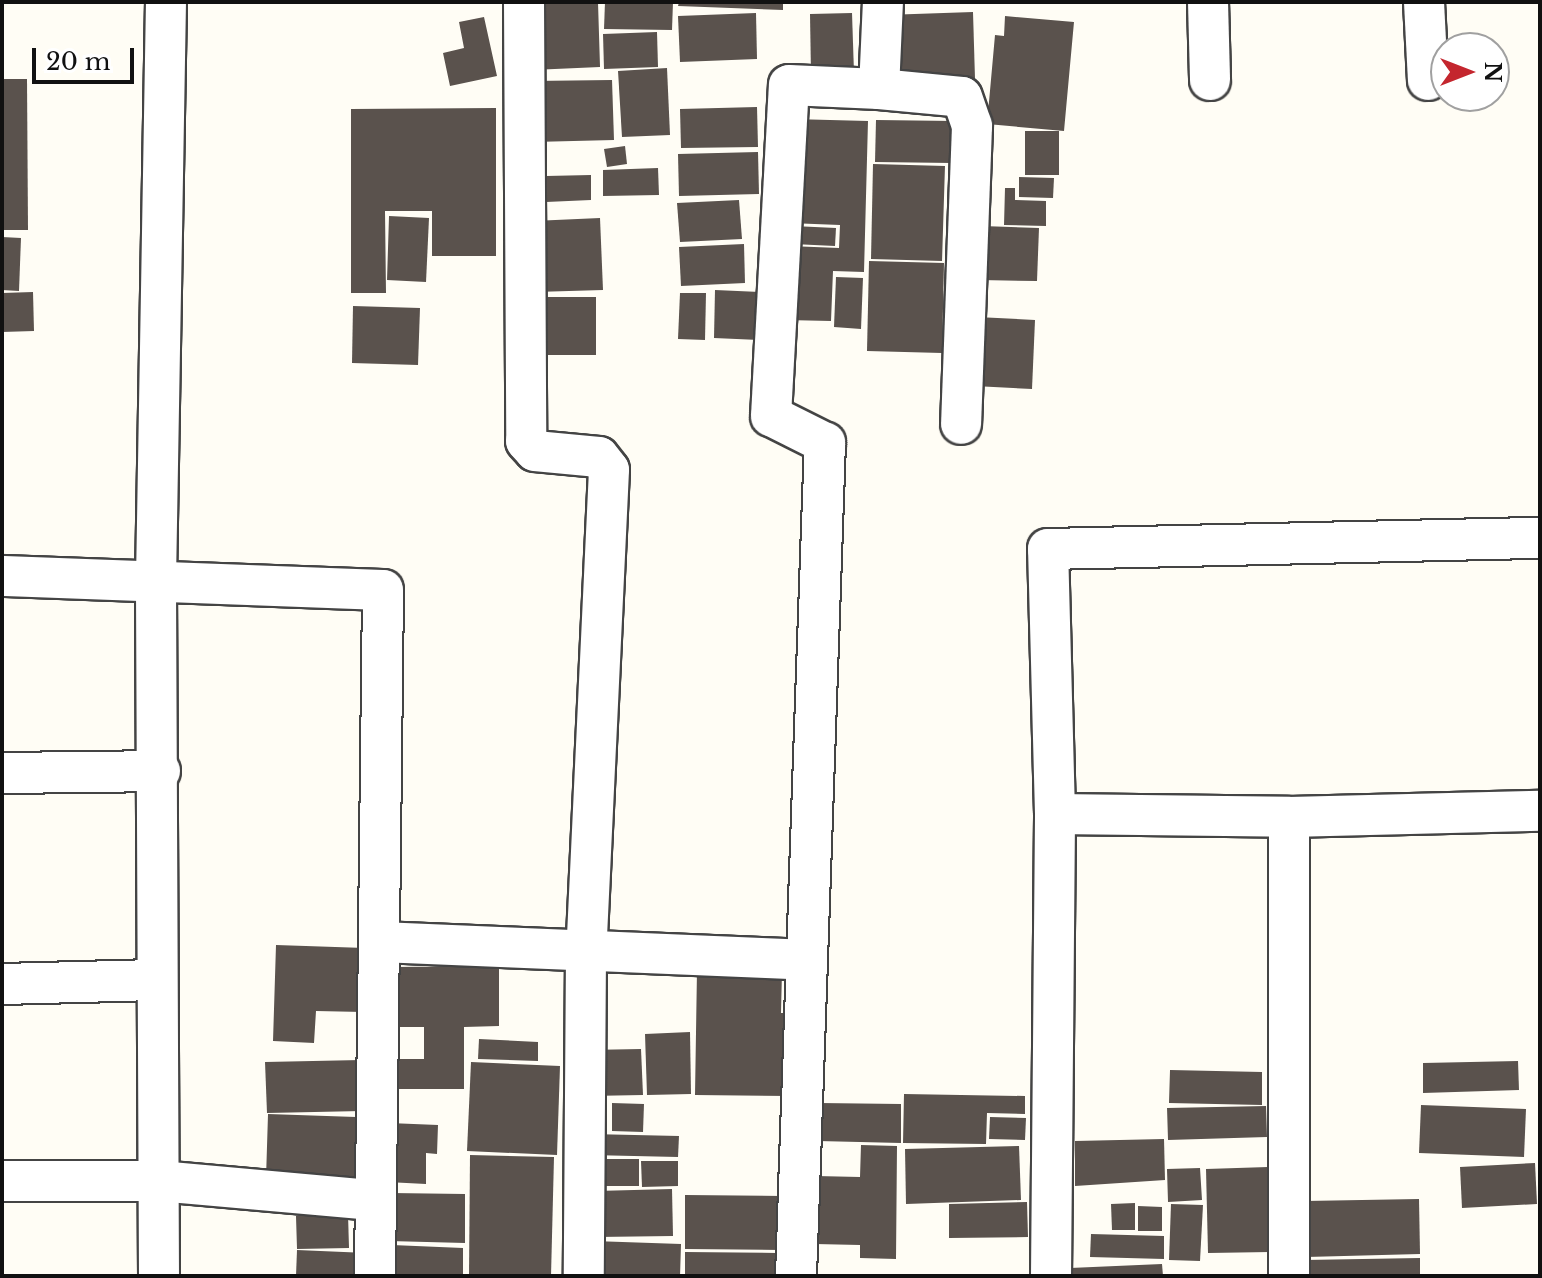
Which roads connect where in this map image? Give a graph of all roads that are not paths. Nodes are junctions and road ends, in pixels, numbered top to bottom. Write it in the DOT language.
graph roads {
  1 [pos="166,2"];
  2 [pos="524,2"];
  3 [pos="883,2"];
  4 [pos="1208,2"];
  5 [pos="1424,2"];
  6 [pos="1210,80"];
  7 [pos="1428,80"];
  8 [pos="879,89"];
  9 [pos="961,424"];
  10 [pos="1540,538"];
  11 [pos="2,576"];
  12 [pos="156,580"];
  13 [pos="160,771"];
  14 [pos="2,773"];
  15 [pos="1540,811"];
  16 [pos="1055,814"];
  17 [pos="1289,817"];
  18 [pos="382,942"];
  19 [pos="586,953"];
  20 [pos="807,960"];
  21 [pos="157,980"];
  22 [pos="2,984"];
  23 [pos="2,1181"];
  24 [pos="159,1181"];
  25 [pos="373,1200"];
  26 [pos="159,1276"];
  27 [pos="375,1276"];
  28 [pos="584,1276"];
  29 [pos="796,1276"];
  30 [pos="1051,1276"];
  31 [pos="1289,1276"];
  1 -- 12 [label="street"];
  2 -- 19 [label="street"];
  3 -- 8 [label="street"];
  4 -- 6 [label="street"];
  5 -- 7 [label="street"];
  8 -- 9 [label="street"];
  8 -- 20 [label="street"];
  10 -- 16 [label="street"];
  11 -- 12 [label="street"];
  12 -- 13 [label="street"];
  12 -- 18 [label="street"];
  13 -- 14 [label="street"];
  13 -- 21 [label="street"];
  15 -- 17 [label="street"];
  16 -- 17 [label="street"];
  16 -- 30 [label="street"];
  17 -- 31 [label="street"];
  18 -- 19 [label="street"];
  18 -- 25 [label="street"];
  19 -- 20 [label="street"];
  19 -- 28 [label="street"];
  20 -- 29 [label="street"];
  21 -- 22 [label="street"];
  21 -- 24 [label="street"];
  23 -- 24 [label="street"];
  24 -- 25 [label="street"];
  24 -- 26 [label="street"];
  25 -- 27 [label="street"];
}
